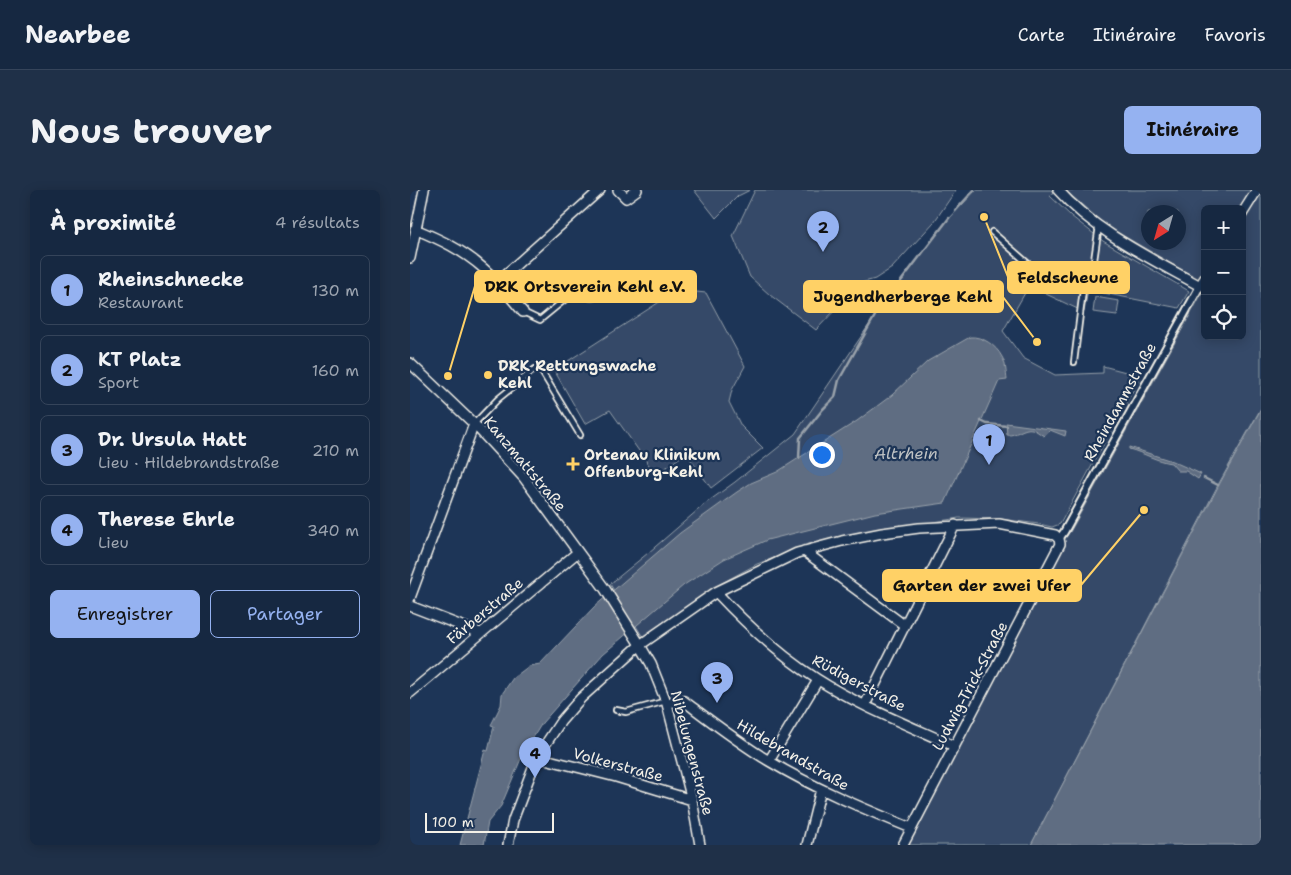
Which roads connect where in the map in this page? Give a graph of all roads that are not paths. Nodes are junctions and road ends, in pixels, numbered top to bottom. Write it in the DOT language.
graph roads {
  1 [pos="600,190"];
  2 [pos="618,190"];
  3 [pos="637,190"];
  4 [pos="1058,190"];
  5 [pos="1257,190"];
  6 [pos="422,192"];
  7 [pos="1246,208"];
  8 [pos="414,210"];
  9 [pos="1099,226"];
  10 [pos="415,229"];
  11 [pos="992,232"];
  12 [pos="410,258"];
  13 [pos="1087,279"];
  14 [pos="1201,281"];
  15 [pos="497,282"];
  16 [pos="1201,286"];
  17 [pos="579,288"];
  18 [pos="523,312"];
  19 [pos="1074,362"];
  20 [pos="410,363"];
  21 [pos="474,424"];
  22 [pos="580,434"];
  23 [pos="955,525"];
  24 [pos="1059,538"];
  25 [pos="804,551"];
  26 [pos="578,552"];
  27 [pos="716,592"];
  28 [pos="607,593"];
  29 [pos="410,598"];
  30 [pos="410,606"];
  31 [pos="904,625"];
  32 [pos="480,633"];
  33 [pos="638,641"];
  34 [pos="818,680"];
  35 [pos="410,693"];
  36 [pos="667,702"];
  37 [pos="865,705"];
  38 [pos="616,710"];
  39 [pos="954,746"];
  40 [pos="537,757"];
  41 [pos="769,760"];
  42 [pos="822,789"];
  43 [pos="692,800"];
  44 [pos="911,828"];
  45 [pos="508,845"];
  46 [pos="700,845"];
  47 [pos="808,845"];
  48 [pos="902,845"];
  1 -- 15 [label="street"];
  2 -- 3 [label="street"];
  4 -- 9 [label="street"];
  5 -- 7 [label="street"];
  6 -- 8 [label="street"];
  8 -- 10 [label="street"];
  9 -- 13 [label="lane"];
  9 -- 14 [label="street"];
  10 -- 12 [label="street"];
  10 -- 15 [label="street"];
  11 -- 13 [label="lane"];
  13 -- 19 [label="lane"];
  15 -- 18 [label="street"];
  16 -- 24 [label="street, Rheindammstraße"];
  17 -- 17 [label="lane"];
  17 -- 18 [label="lane"];
  20 -- 21 [label="street, Kanzmattstraße"];
  21 -- 22 [label="lane"];
  21 -- 26 [label="street, Kanzmattstraße"];
  21 -- 29 [label="street"];
  23 -- 24 [label="street"];
  23 -- 25 [label="street"];
  23 -- 31 [label="street"];
  24 -- 39 [label="street, Ludwig-Trick-Straße"];
  25 -- 27 [label="street"];
  25 -- 31 [label="street"];
  26 -- 28 [label="street, Kanzmattstraße"];
  26 -- 32 [label="street, Färberstraße"];
  27 -- 33 [label="street"];
  27 -- 34 [label="street, Rüdigerstraße"];
  28 -- 33 [label="street, Nibelungenstraße"];
  30 -- 32 [label="street"];
  31 -- 37 [label="street"];
  32 -- 35 [label="street, Färberstraße"];
  33 -- 36 [label="street, Nibelungenstraße"];
  33 -- 40 [label="street"];
  34 -- 37 [label="street, Rüdigerstraße"];
  34 -- 41 [label="street"];
  36 -- 38 [label="lane"];
  36 -- 41 [label="street, Hildebrandstraße"];
  36 -- 43 [label="street, Nibelungenstraße"];
  37 -- 39 [label="street, Rüdigerstraße"];
  39 -- 44 [label="street, Ludwig-Trick-Straße"];
  40 -- 43 [label="street, Volkerstraße"];
  40 -- 45 [label="street"];
  41 -- 42 [label="street, Hildebrandstraße"];
  42 -- 44 [label="street, Hildebrandstraße"];
  42 -- 47 [label="street"];
  43 -- 46 [label="street, Nibelungenstraße"];
  44 -- 48 [label="street, Ludwig-Trick-Straße"];
}
